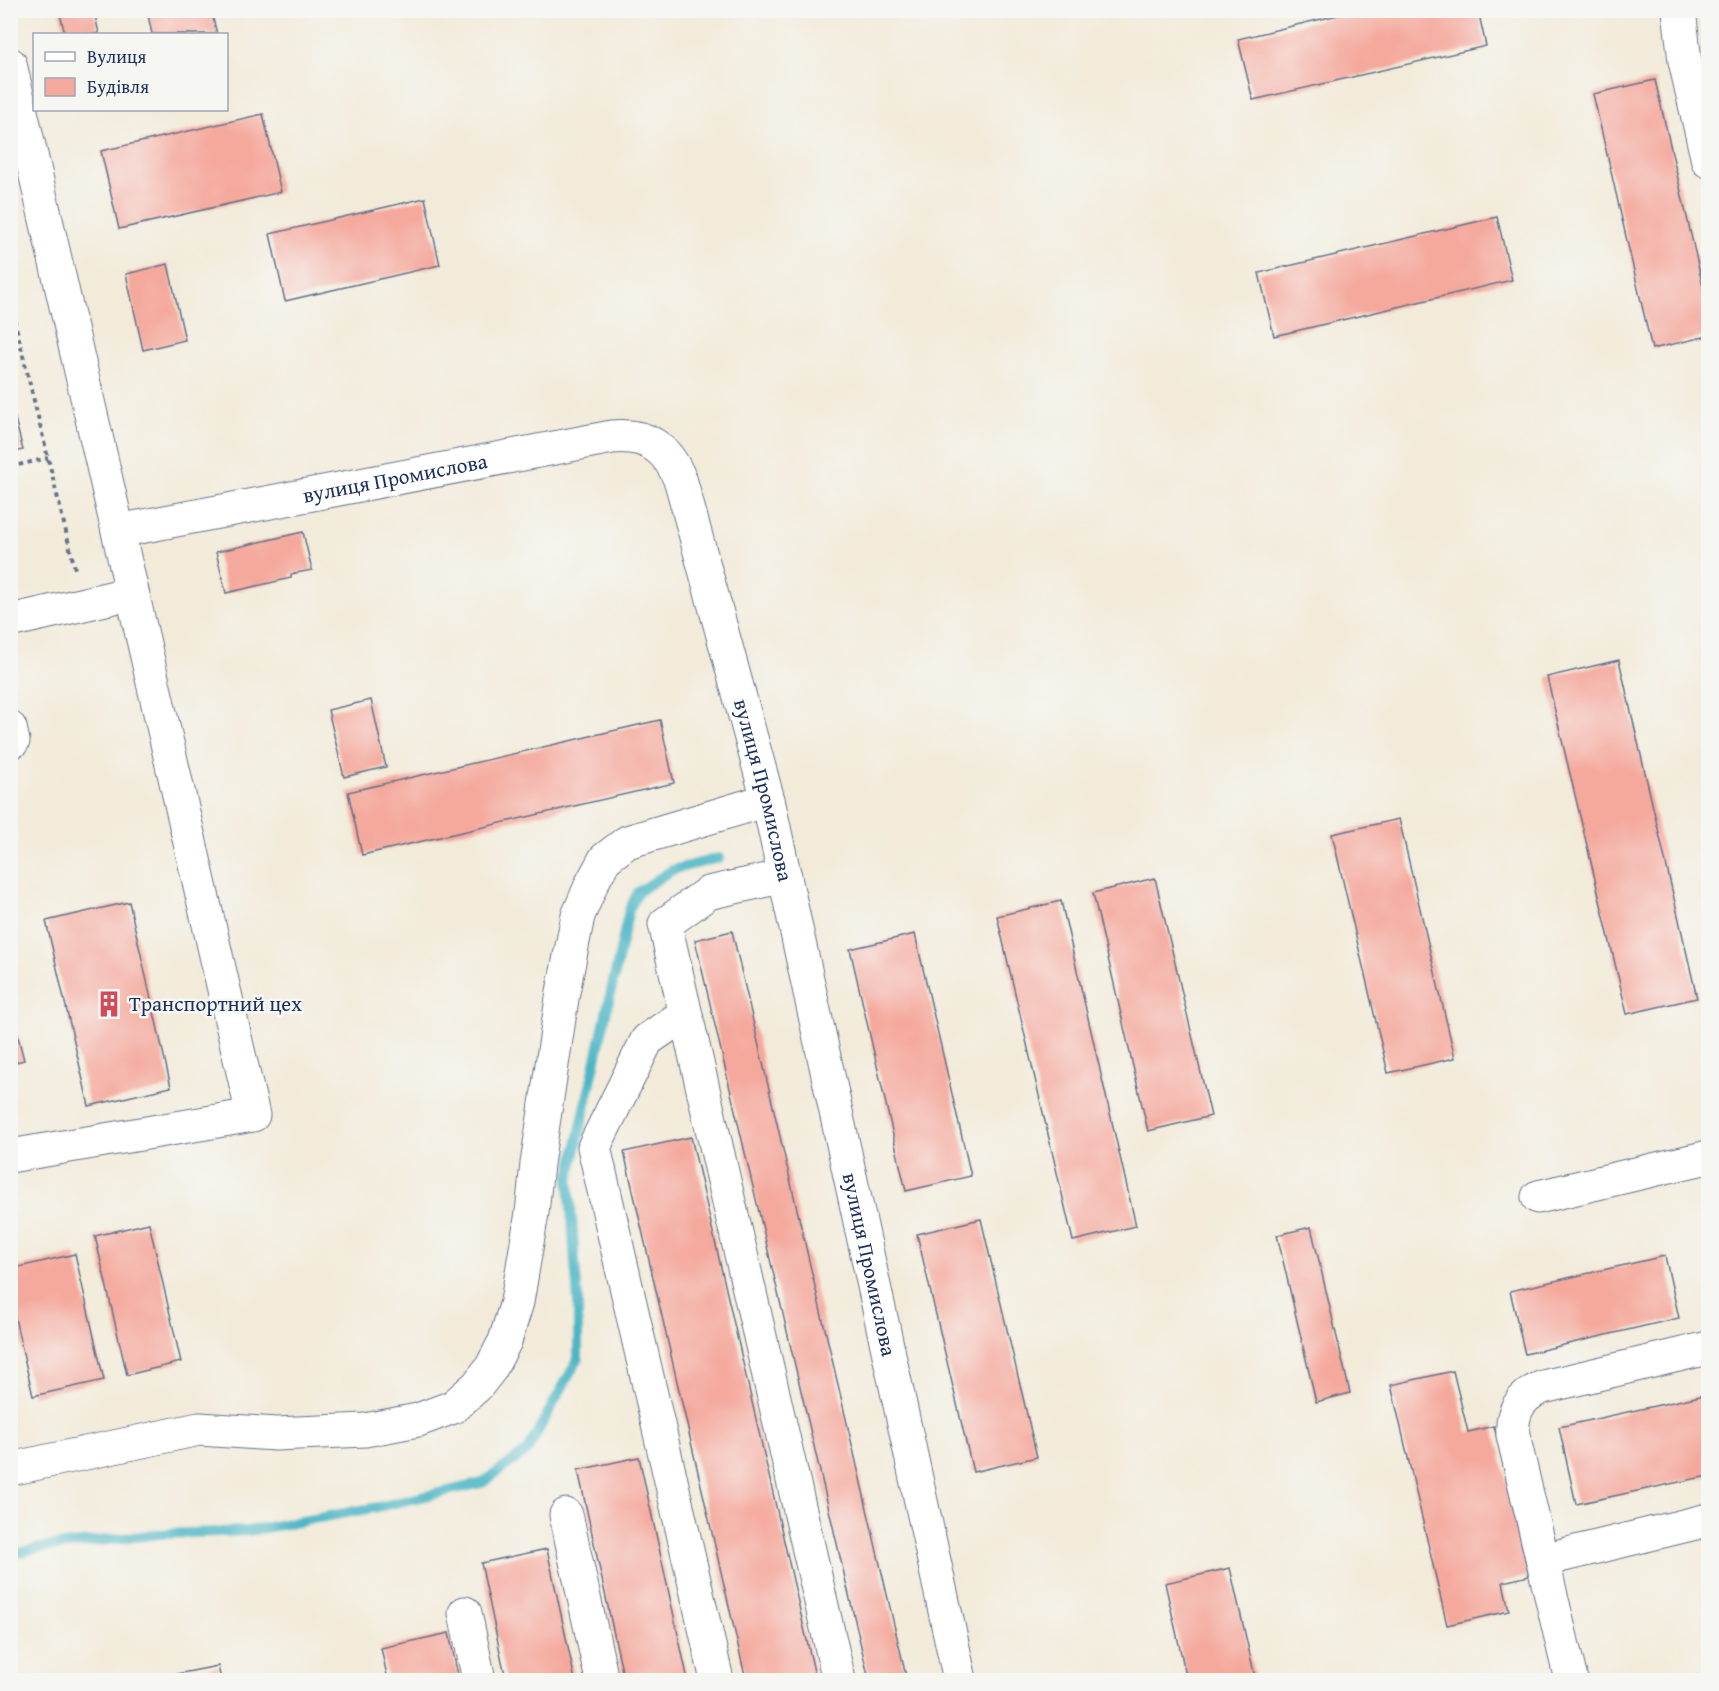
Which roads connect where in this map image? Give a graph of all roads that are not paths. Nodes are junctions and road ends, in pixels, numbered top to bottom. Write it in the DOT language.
graph roads {
  1 [pos="1679,10"];
  2 [pos="10,64"];
  3 [pos="1708,161"];
  4 [pos="118,531"];
  5 [pos="132,593"];
  6 [pos="10,621"];
  7 [pos="768,800"];
  8 [pos="785,876"];
  9 [pos="685,1014"];
  10 [pos="10,1156"];
  11 [pos="1708,1157"];
  12 [pos="1538,1197"];
  13 [pos="1708,1348"];
  14 [pos="10,1469"];
  15 [pos="566,1515"];
  16 [pos="1708,1520"];
  17 [pos="1543,1560"];
  18 [pos="465,1613"];
  19 [pos="478,1680"];
  20 [pos="602,1680"];
  21 [pos="717,1680"];
  22 [pos="839,1680"];
  23 [pos="960,1680"];
  24 [pos="1571,1680"];
  1 -- 3 [label="street"];
  2 -- 4 [label="street"];
  4 -- 5 [label="street"];
  4 -- 7 [label="street, вулиця Промислова"];
  5 -- 6 [label="street"];
  5 -- 10 [label="street"];
  7 -- 8 [label="street, вулиця Промислова"];
  7 -- 14 [label="street"];
  8 -- 9 [label="street"];
  8 -- 23 [label="street, вулиця Промислова"];
  9 -- 21 [label="street"];
  9 -- 22 [label="street"];
  11 -- 12 [label="street"];
  13 -- 17 [label="street"];
  15 -- 20 [label="street"];
  16 -- 17 [label="street"];
  17 -- 24 [label="street"];
  18 -- 19 [label="street"];
}
